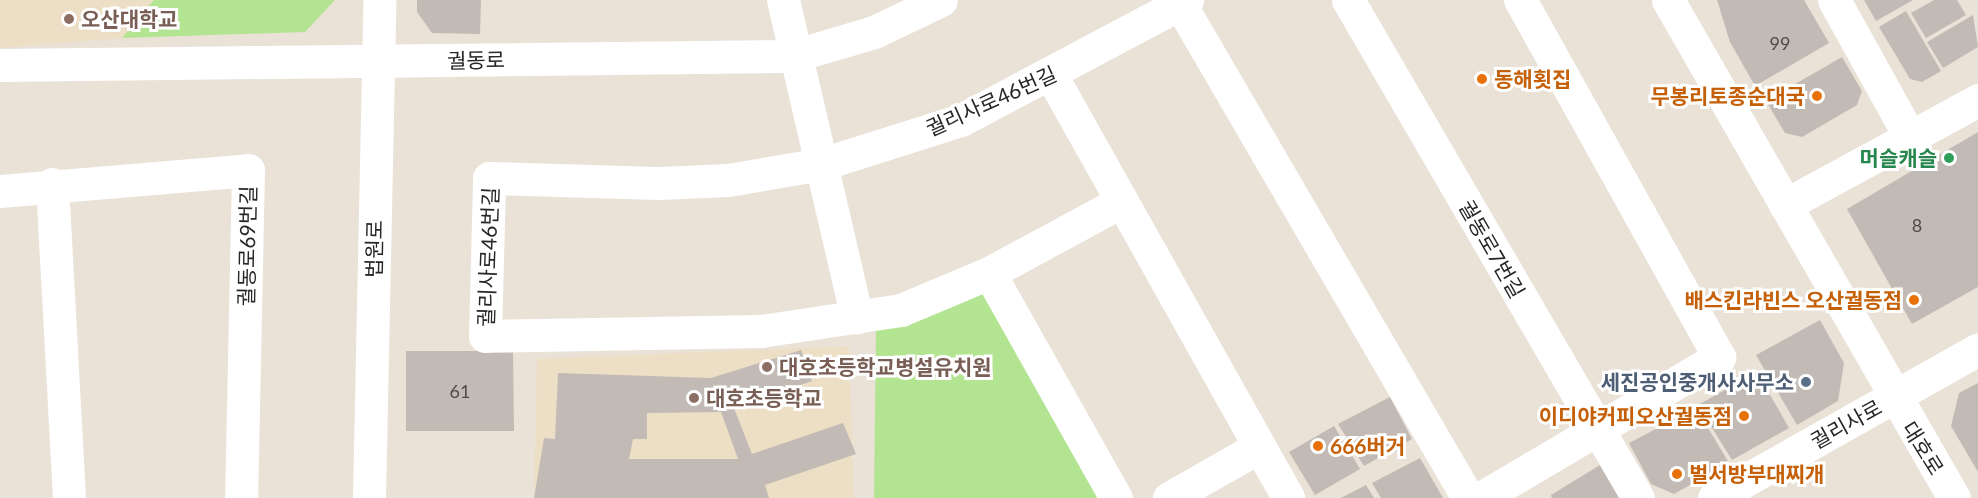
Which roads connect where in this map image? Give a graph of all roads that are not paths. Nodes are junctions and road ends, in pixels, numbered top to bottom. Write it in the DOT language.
graph roads {
  1 [pos="379,0"];
  2 [pos="783,0"];
  3 [pos="941,0"];
  4 [pos="1348,0"];
  5 [pos="1520,0"];
  6 [pos="1668,0"];
  7 [pos="1834,0"];
  8 [pos="1184,2"];
  9 [pos="794,56"];
  10 [pos="378,61"];
  11 [pos="0,65"];
  12 [pos="1051,75"];
  13 [pos="1978,100"];
  14 [pos="1910,137"];
  15 [pos="822,164"];
  16 [pos="52,184"];
  17 [pos="0,191"];
  18 [pos="1122,201"];
  19 [pos="1785,205"];
  20 [pos="989,273"];
  21 [pos="857,318"];
  22 [pos="1978,349"];
  23 [pos="1893,398"];
  24 [pos="1596,429"];
  25 [pos="1257,447"];
  26 [pos="69,498"];
  27 [pos="242,498"];
  28 [pos="369,498"];
  29 [pos="1116,498"];
  30 [pos="1169,498"];
  31 [pos="1287,498"];
  32 [pos="1468,498"];
  33 [pos="1481,498"];
  34 [pos="1638,498"];
  35 [pos="1714,498"];
  36 [pos="1954,498"];
  1 -- 10 [label="street, 법원로"];
  2 -- 9 [label="street"];
  3 -- 9 [label="street, 궐동로"];
  4 -- 24 [label="street, 궐동로7번길"];
  5 -- 24 [label="street"];
  6 -- 19 [label="street, 대호로"];
  7 -- 14 [label="street"];
  8 -- 12 [label="street, 궐리사로46번길"];
  8 -- 32 [label="street"];
  9 -- 10 [label="street, 궐동로"];
  9 -- 15 [label="street"];
  10 -- 11 [label="street, 궐동로"];
  10 -- 28 [label="street, 법원로"];
  12 -- 15 [label="street, 궐리사로46번길"];
  12 -- 18 [label="street"];
  13 -- 14 [label="street"];
  14 -- 19 [label="street"];
  15 -- 21 [label="street"];
  15 -- 21 [label="street, 궐리사로46번길"];
  16 -- 17 [label="street, 궐동로69번길"];
  16 -- 26 [label="street"];
  16 -- 27 [label="street, 궐동로69번길"];
  18 -- 20 [label="street, 궐리사로46번길"];
  18 -- 25 [label="street"];
  19 -- 23 [label="street, 대호로"];
  20 -- 21 [label="street, 궐리사로46번길"];
  20 -- 29 [label="street"];
  22 -- 23 [label="street, 궐리사로"];
  23 -- 35 [label="street, 궐리사로"];
  23 -- 36 [label="street, 대호로"];
  24 -- 33 [label="street"];
  24 -- 34 [label="street, 궐동로7번길"];
  25 -- 30 [label="street"];
  25 -- 31 [label="street"];
}
